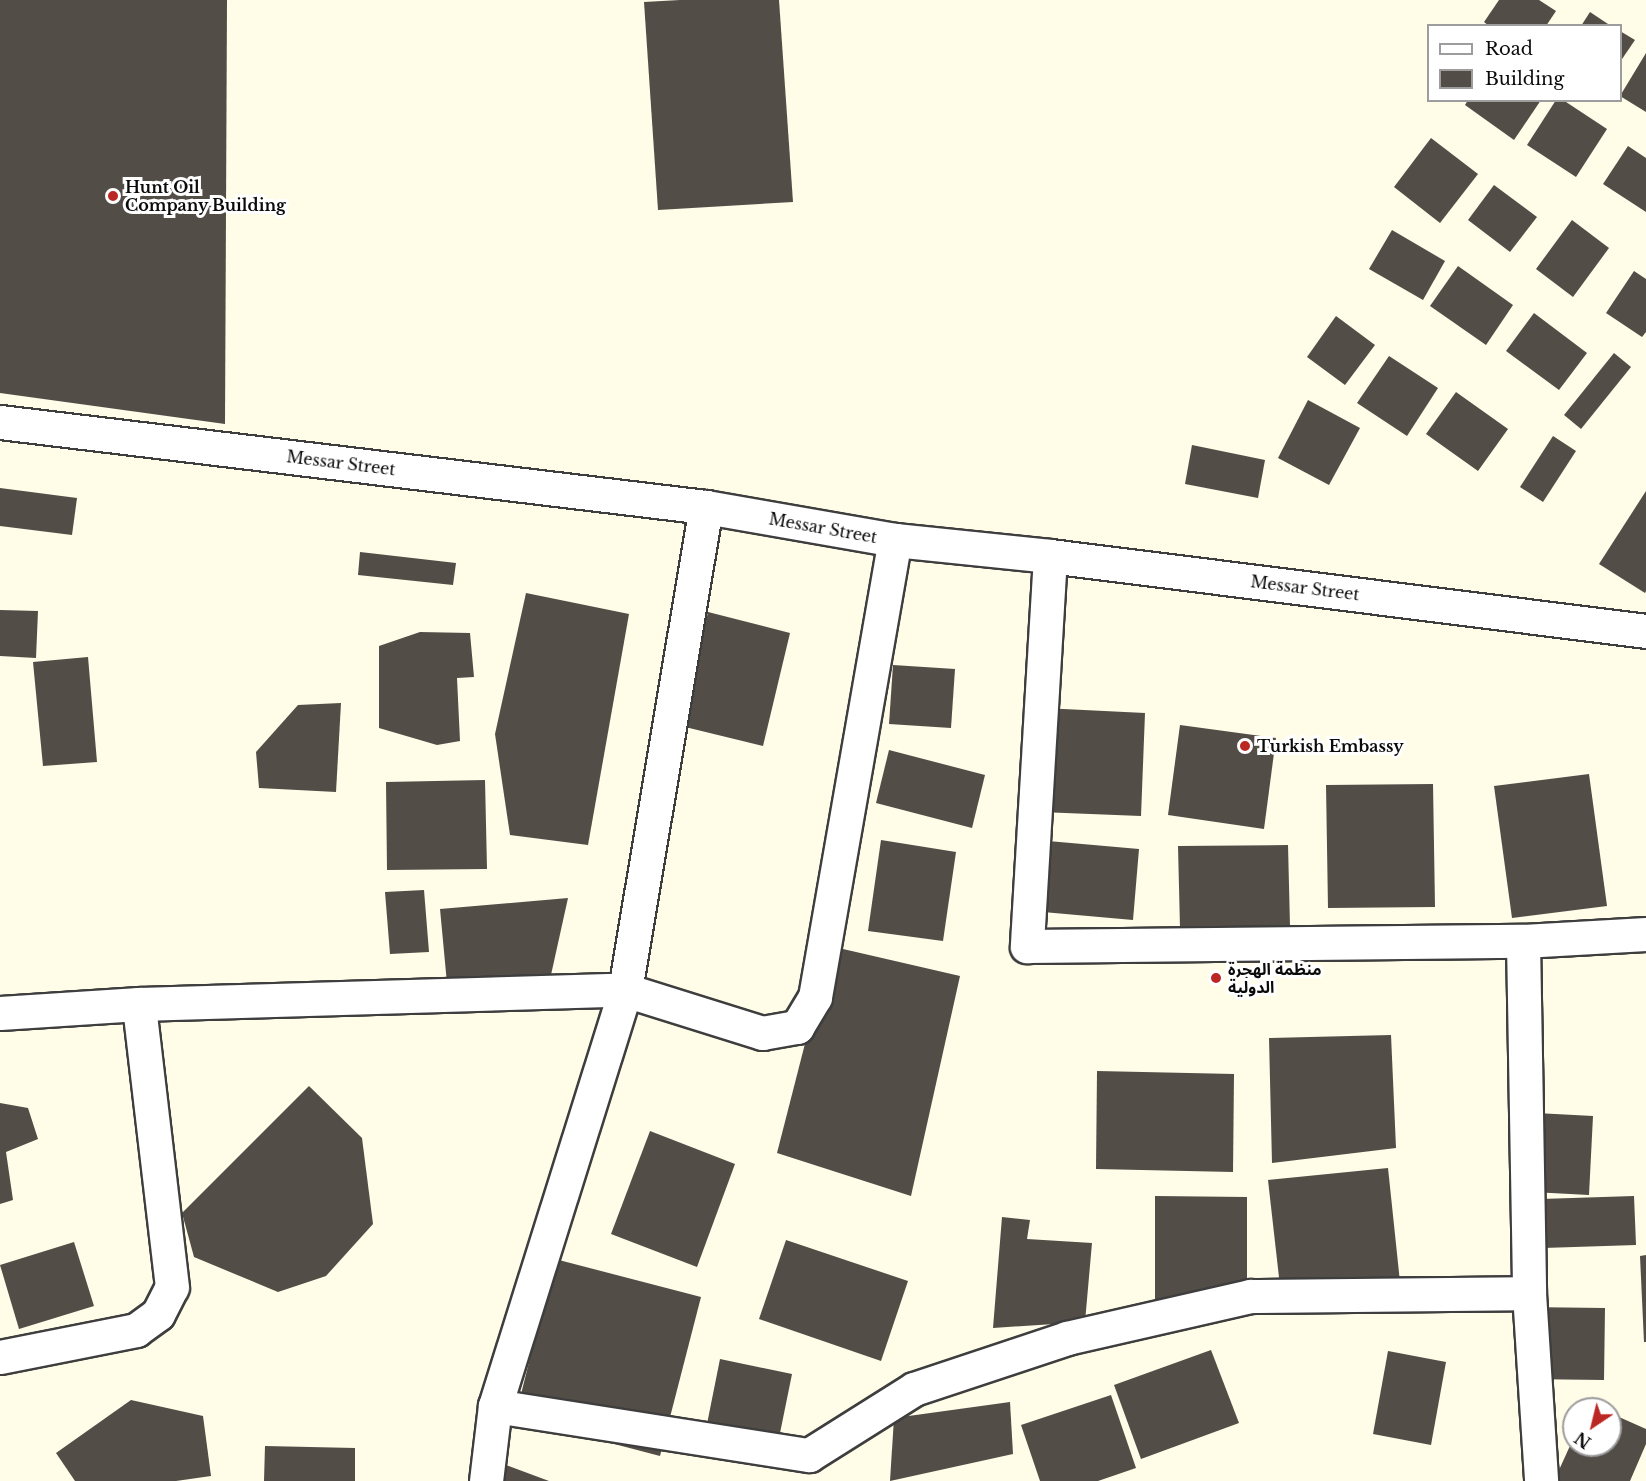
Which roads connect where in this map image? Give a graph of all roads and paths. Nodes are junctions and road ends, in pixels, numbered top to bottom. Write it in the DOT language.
graph roads {
  1 [pos="0,422"];
  2 [pos="706,507"];
  3 [pos="895,540"];
  4 [pos="1050,555"];
  5 [pos="1646,631"];
  6 [pos="1646,934"];
  7 [pos="1523,941"];
  8 [pos="625,990"];
  9 [pos="139,1004"];
  10 [pos="0,1013"];
  11 [pos="1528,1293"];
  12 [pos="0,1357"];
  13 [pos="495,1406"];
  14 [pos="486,1481"];
  15 [pos="1541,1481"];
  1 -- 2 [label="street, Messar Street"];
  2 -- 3 [label="street, Messar Street"];
  2 -- 8 [label="street"];
  3 -- 4 [label="street, Messar Street"];
  3 -- 8 [label="street"];
  4 -- 5 [label="street, Messar Street"];
  4 -- 7 [label="street"];
  6 -- 7 [label="street"];
  7 -- 11 [label="street"];
  8 -- 9 [label="street"];
  8 -- 13 [label="street"];
  9 -- 10 [label="street"];
  9 -- 12 [label="street"];
  11 -- 13 [label="street"];
  11 -- 15 [label="street"];
  13 -- 14 [label="street"];
}
